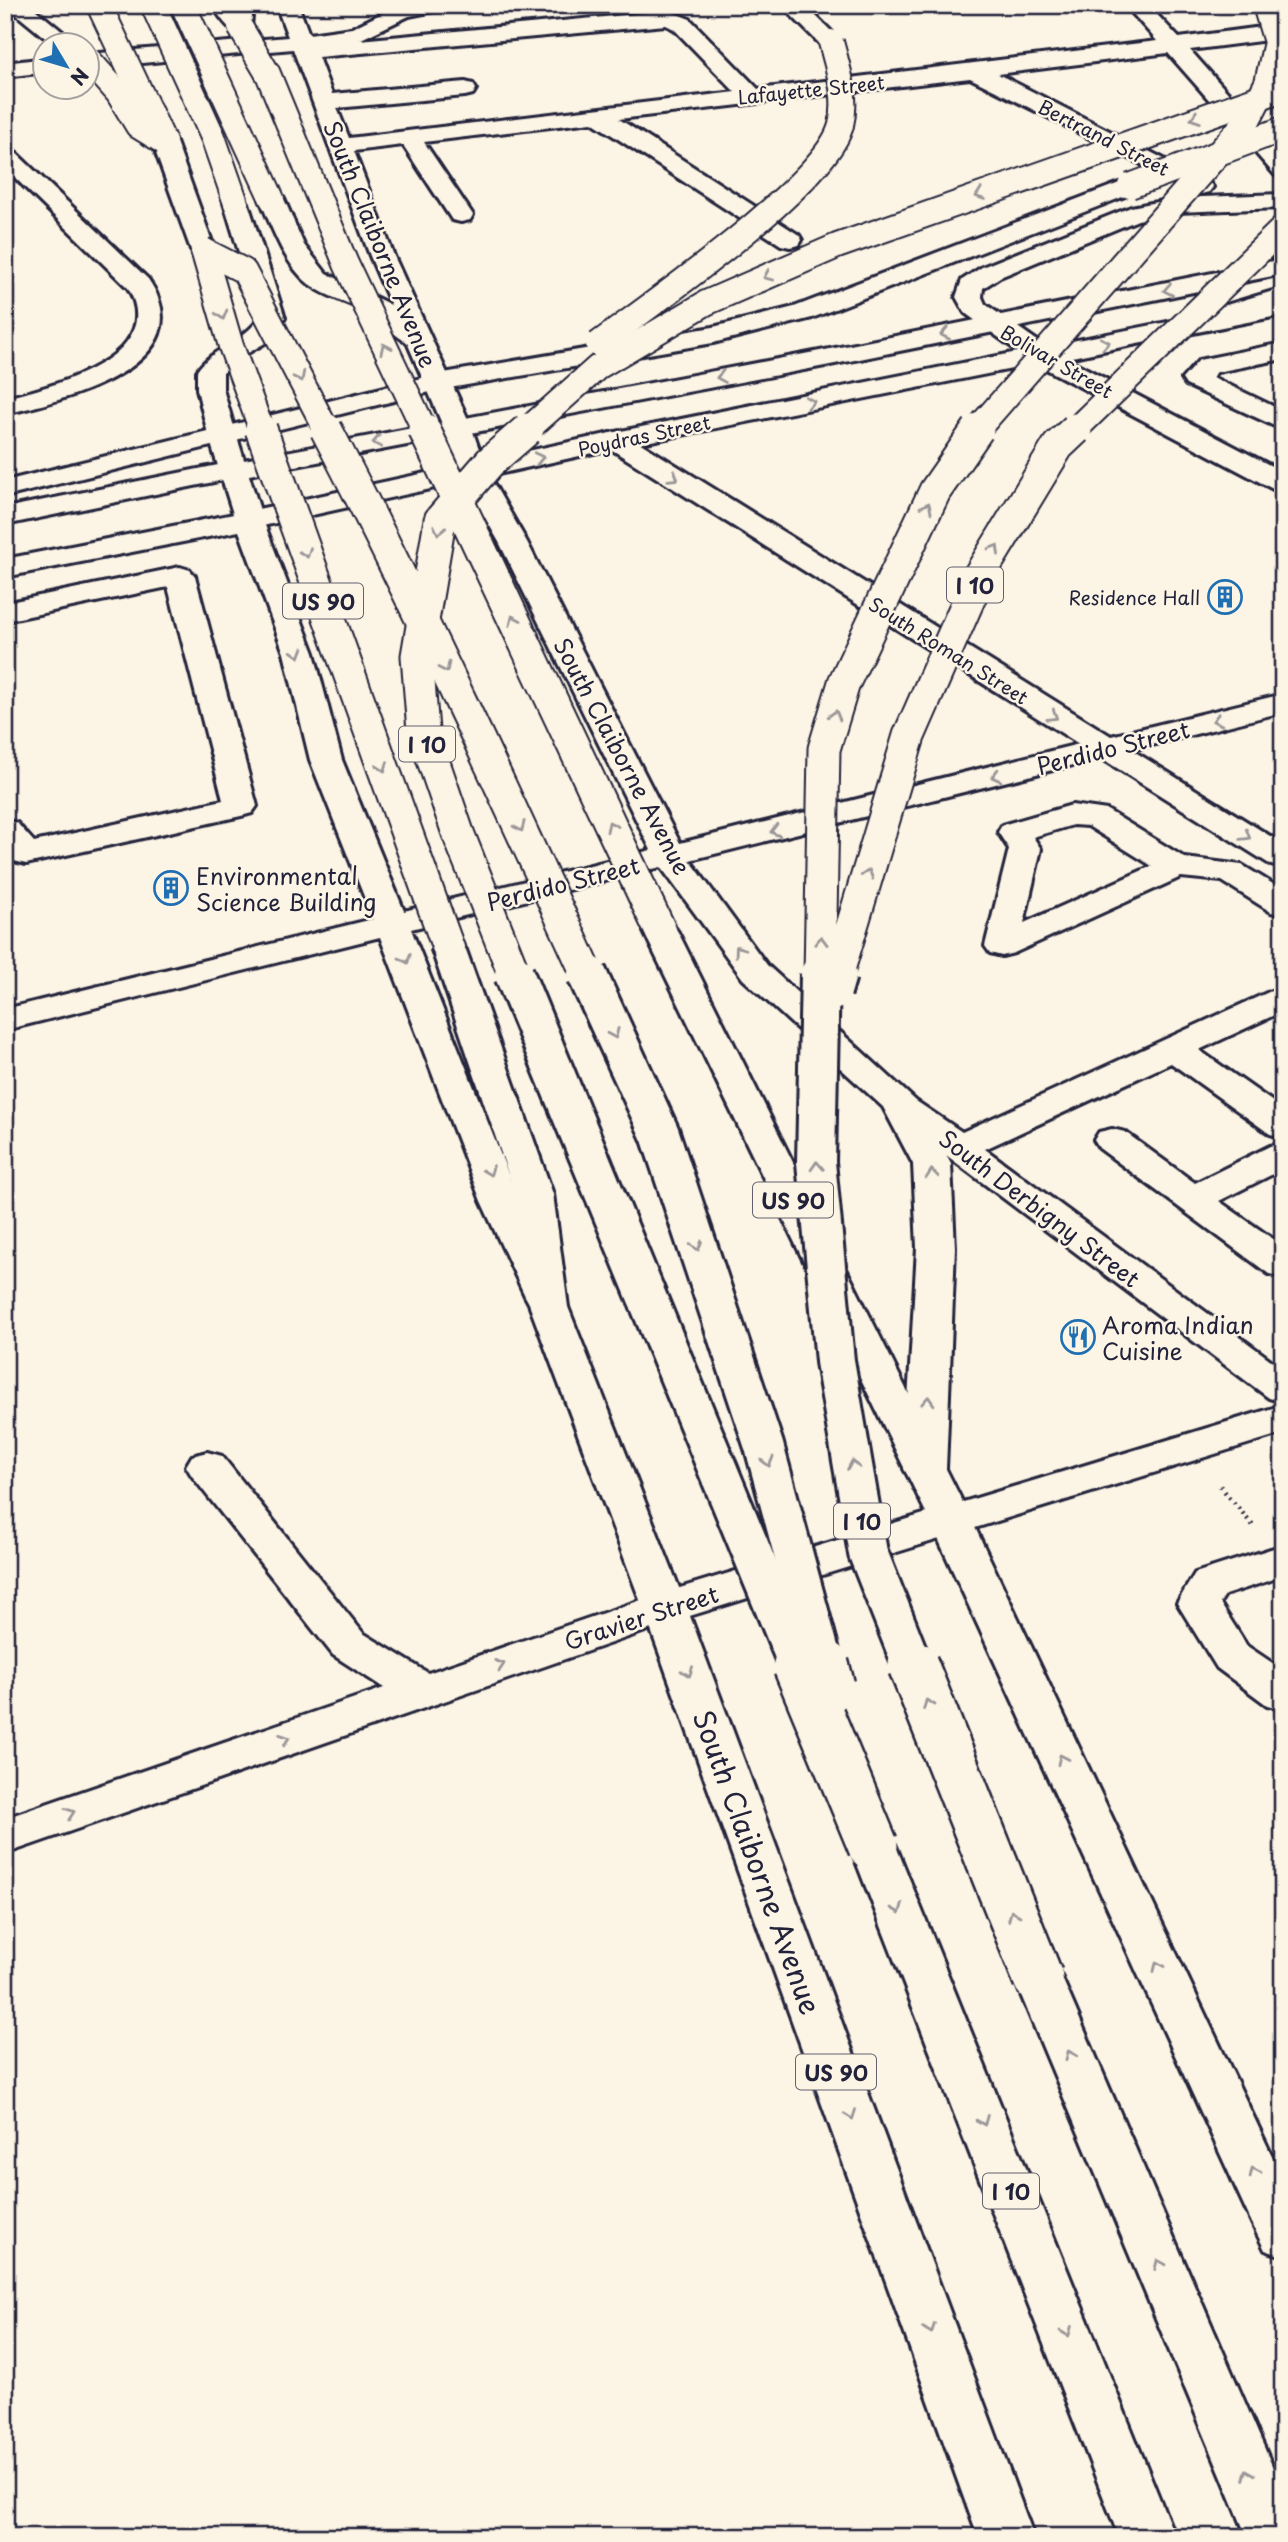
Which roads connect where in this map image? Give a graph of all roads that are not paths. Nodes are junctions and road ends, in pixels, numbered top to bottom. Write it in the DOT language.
graph roads {
  1 [pos="99,5"];
  2 [pos="153,5"];
  3 [pos="183,5"];
  4 [pos="223,5"];
  5 [pos="287,5"];
  6 [pos="431,5"];
  7 [pos="792,5"];
  8 [pos="1136,5"];
  9 [pos="1265,5"];
  10 [pos="17,7"];
  11 [pos="241,16"];
  12 [pos="1283,31"];
  13 [pos="50,32"];
  14 [pos="1172,46"];
  15 [pos="303,47"];
  16 [pos="102,59"];
  17 [pos="32,67"];
  18 [pos="5,70"];
  19 [pos="977,72"];
  20 [pos="102,75"];
  21 [pos="465,89"];
  22 [pos="1283,89"];
  23 [pos="752,96"];
  24 [pos="323,102"];
  25 [pos="595,114"];
  26 [pos="1283,129"];
  27 [pos="410,137"];
  28 [pos="164,142"];
  29 [pos="340,146"];
  30 [pos="5,155"];
  31 [pos="1283,170"];
  32 [pos="1283,201"];
  33 [pos="1231,202"];
  34 [pos="461,215"];
  35 [pos="1283,228"];
  36 [pos="790,240"];
  37 [pos="203,250"];
  38 [pos="1283,266"];
  39 [pos="1283,296"];
  40 [pos="1283,307"];
  41 [pos="994,325"];
  42 [pos="1165,331"];
  43 [pos="418,339"];
  44 [pos="1283,351"];
  45 [pos="1040,355"];
  46 [pos="438,382"];
  47 [pos="5,406"];
  48 [pos="1283,422"];
  49 [pos="457,426"];
  50 [pos="222,434"];
  51 [pos="616,440"];
  52 [pos="482,467"];
  53 [pos="233,470"];
  54 [pos="1283,483"];
  55 [pos="5,489"];
  56 [pos="5,517"];
  57 [pos="249,520"];
  58 [pos="5,568"];
  59 [pos="5,612"];
  60 [pos="1283,703"];
  61 [pos="1106,749"];
  62 [pos="5,830"];
  63 [pos="670,856"];
  64 [pos="1283,858"];
  65 [pos="1177,867"];
  66 [pos="1283,905"];
  67 [pos="393,925"];
  68 [pos="1283,998"];
  69 [pos="13,1009"];
  70 [pos="820,1033"];
  71 [pos="1174,1049"];
  72 [pos="898,1101"];
  73 [pos="1283,1126"];
  74 [pos="1112,1140"];
  75 [pos="959,1147"];
  76 [pos="1283,1154"];
  77 [pos="1192,1199"];
  78 [pos="1283,1265"];
  79 [pos="549,1307"];
  80 [pos="1283,1389"];
  81 [pos="1283,1419"];
  82 [pos="207,1466"];
  83 [pos="925,1469"];
  84 [pos="951,1521"];
  85 [pos="1283,1560"];
  86 [pos="665,1608"];
  87 [pos="423,1691"];
  88 [pos="1283,1693"];
  89 [pos="5,1836"];
  90 [pos="873,1846"];
  91 [pos="1283,2234"];
  92 [pos="1006,2537"];
  93 [pos="1147,2537"];
  94 [pos="1275,2537"];
  1 -- 28 [label="main road, South Claiborne Avenue / US 90, bridge"];
  2 -- 50 [label="main road, South Claiborne Avenue, bridge"];
  3 -- 43 [label="main road, bridge"];
  4 -- 11 [label="main road, South Claiborne Avenue / US 90"];
  5 -- 15 [label="main road, South Claiborne Avenue"];
  6 -- 15 [label="main road"];
  7 -- 52 [label="main road, bridge"];
  8 -- 14 [label="main road"];
  70 -- 9 [label="main road, one-way, bridge"];
  10 -- 13 [label="main road"];
  83 -- 11 [label="main road, South Claiborne Avenue / US 90, one-way, bridge"];
  12 -- 14 [label="main road, Lafayette Street"];
  14 -- 19 [label="main road, Lafayette Street"];
  14 -- 31 [label="main road"];
  15 -- 16 [label="main road"];
  15 -- 23 [label="main road"];
  15 -- 24 [label="main road, South Claiborne Avenue"];
  17 -- 18 [label="main road"];
  19 -- 23 [label="main road, Lafayette Street"];
  19 -- 33 [label="main road, Bertrand Street"];
  20 -- 28 [label="main road, bridge"];
  21 -- 24 [label="main road"];
  22 -- 52 [label="main road, I 10, one-way, bridge"];
  23 -- 25 [label="main road, Lafayette Street"];
  24 -- 29 [label="main road, South Claiborne Avenue"];
  25 -- 27 [label="main road, Lafayette Street"];
  25 -- 36 [label="main road"];
  26 -- 46 [label="main road, bridge"];
  27 -- 29 [label="main road, Lafayette Street"];
  27 -- 34 [label="main road"];
  28 -- 37 [label="main road, South Claiborne Avenue / US 90"];
  29 -- 43 [label="main road, South Claiborne Avenue"];
  30 -- 47 [label="main road"];
  32 -- 33 [label="main road"];
  33 -- 41 [label="main road, Bolivar Street"];
  70 -- 35 [label="main road, I 10, one-way, bridge"];
  37 -- 79 [label="main road, South Claiborne Avenue / US 90, one-way, bridge"];
  37 -- 90 [label="main road, one-way, bridge"];
  38 -- 41 [label="main road, Poydras Street, one-way"];
  39 -- 42 [label="main road"];
  40 -- 42 [label="main road, Poydras Street"];
  41 -- 45 [label="main road, Bolivar Street"];
  41 -- 49 [label="main road, Poydras Street, one-way"];
  45 -- 42 [label="main road, Poydras Street, one-way"];
  43 -- 46 [label="main road, South Claiborne Avenue"];
  44 -- 48 [label="main road"];
  51 -- 45 [label="main road, Poydras Street, one-way"];
  45 -- 54 [label="main road, Bolivar Street"];
  46 -- 49 [label="main road, South Claiborne Avenue"];
  46 -- 50 [label="main road"];
  49 -- 52 [label="main road, South Claiborne Avenue"];
  49 -- 53 [label="main road, Poydras Street, one-way"];
  50 -- 53 [label="main road, South Claiborne Avenue"];
  50 -- 55 [label="main road"];
  52 -- 51 [label="main road, Poydras Street, one-way"];
  51 -- 61 [label="main road, South Roman Street, one-way"];
  52 -- 57 [label="main road, Poydras Street"];
  52 -- 63 [label="main road, South Claiborne Avenue"];
  52 -- 90 [label="main road, I 10, one-way, bridge"];
  53 -- 56 [label="main road, Poydras Street"];
  53 -- 57 [label="main road, South Claiborne Avenue"];
  57 -- 58 [label="main road, Poydras Street"];
  57 -- 67 [label="main road, South Claiborne Avenue, one-way"];
  59 -- 62 [label="main road"];
  60 -- 61 [label="main road, Perdido Street, one-way"];
  61 -- 63 [label="main road, Perdido Street, one-way"];
  61 -- 64 [label="main road, South Roman Street, one-way"];
  63 -- 67 [label="main road, Perdido Street"];
  72 -- 63 [label="main road, South Claiborne Avenue, one-way"];
  65 -- 65 [label="main road"];
  65 -- 66 [label="main road"];
  67 -- 69 [label="main road, Perdido Street"];
  67 -- 79 [label="main road, South Claiborne Avenue, one-way"];
  68 -- 71 [label="main road"];
  94 -- 70 [label="main road, I 10, one-way, bridge"];
  71 -- 73 [label="main road"];
  71 -- 75 [label="main road"];
  72 -- 75 [label="main road, South Derbigny Street"];
  83 -- 72 [label="main road, South Claiborne Avenue, one-way"];
  74 -- 77 [label="main road"];
  75 -- 80 [label="main road, South Derbigny Street"];
  76 -- 77 [label="main road"];
  77 -- 78 [label="main road"];
  79 -- 86 [label="main road, South Claiborne Avenue / US 90"];
  81 -- 84 [label="main road, Gravier Street"];
  82 -- 87 [label="main road"];
  83 -- 84 [label="main road, South Claiborne Avenue / US 90"];
  84 -- 86 [label="main road, Gravier Street"];
  91 -- 84 [label="main road, South Claiborne Avenue / US 90, one-way"];
  85 -- 88 [label="main road"];
  87 -- 86 [label="main road, Gravier Street, one-way"];
  86 -- 92 [label="main road, South Claiborne Avenue / US 90, one-way"];
  89 -- 87 [label="main road, Gravier Street, one-way"];
  90 -- 93 [label="main road, I 10, one-way"];
}
